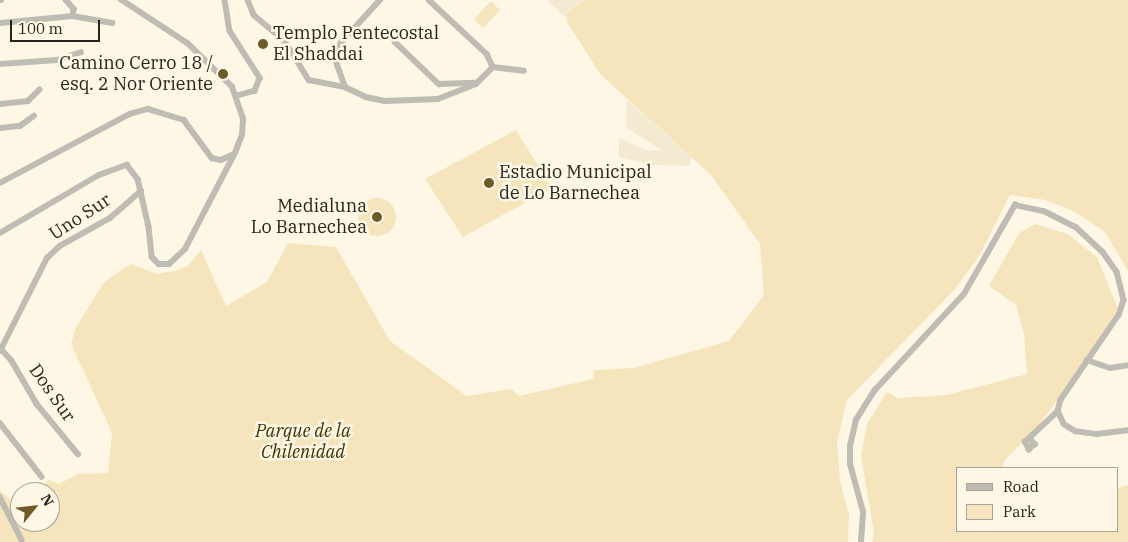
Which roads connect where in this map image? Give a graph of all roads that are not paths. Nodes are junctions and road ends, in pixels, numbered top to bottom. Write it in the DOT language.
graph roads {
  1 [pos="66,0"];
  2 [pos="121,0"];
  3 [pos="225,0"];
  4 [pos="248,0"];
  5 [pos="368,0"];
  6 [pos="380,0"];
  7 [pos="431,1"];
  8 [pos="374,6"];
  9 [pos="73,16"];
  10 [pos="0,23"];
  11 [pos="112,23"];
  12 [pos="395,42"];
  13 [pos="81,52"];
  14 [pos="0,64"];
  15 [pos="493,67"];
  16 [pos="524,72"];
  17 [pos="476,83"];
  18 [pos="345,86"];
  19 [pos="39,90"];
  20 [pos="237,96"];
  21 [pos="0,104"];
  22 [pos="34,116"];
  23 [pos="0,128"];
  24 [pos="235,153"];
  25 [pos="0,183"];
  26 [pos="141,191"];
  27 [pos="0,233"];
  28 [pos="1,350"];
  29 [pos="1087,360"];
  30 [pos="1128,364"];
  31 [pos="1058,411"];
  32 [pos="0,423"];
  33 [pos="1128,430"];
  34 [pos="1031,440"];
  35 [pos="78,454"];
  36 [pos="42,476"];
  37 [pos="0,497"];
  38 [pos="22,540"];
  39 [pos="861,542"];
  1 -- 9 [label="street"];
  2 -- 20 [label="street"];
  3 -- 20 [label="street"];
  4 -- 18 [label="street"];
  5 -- 8 [label="street"];
  6 -- 8 [label="street"];
  7 -- 15 [label="street"];
  8 -- 18 [label="street"];
  9 -- 10 [label="street"];
  9 -- 11 [label="street"];
  12 -- 17 [label="street"];
  13 -- 14 [label="street"];
  15 -- 16 [label="street"];
  15 -- 17 [label="street"];
  17 -- 18 [label="street"];
  19 -- 21 [label="street"];
  20 -- 24 [label="street"];
  22 -- 23 [label="street"];
  24 -- 25 [label="street"];
  24 -- 26 [label="street"];
  26 -- 27 [label="street"];
  26 -- 28 [label="street, Uno Sur"];
  28 -- 35 [label="street, Dos Sur"];
  29 -- 30 [label="street"];
  29 -- 31 [label="street"];
  29 -- 39 [label="street"];
  31 -- 33 [label="street"];
  31 -- 34 [label="street"];
  32 -- 36 [label="street"];
  37 -- 38 [label="street"];
}
